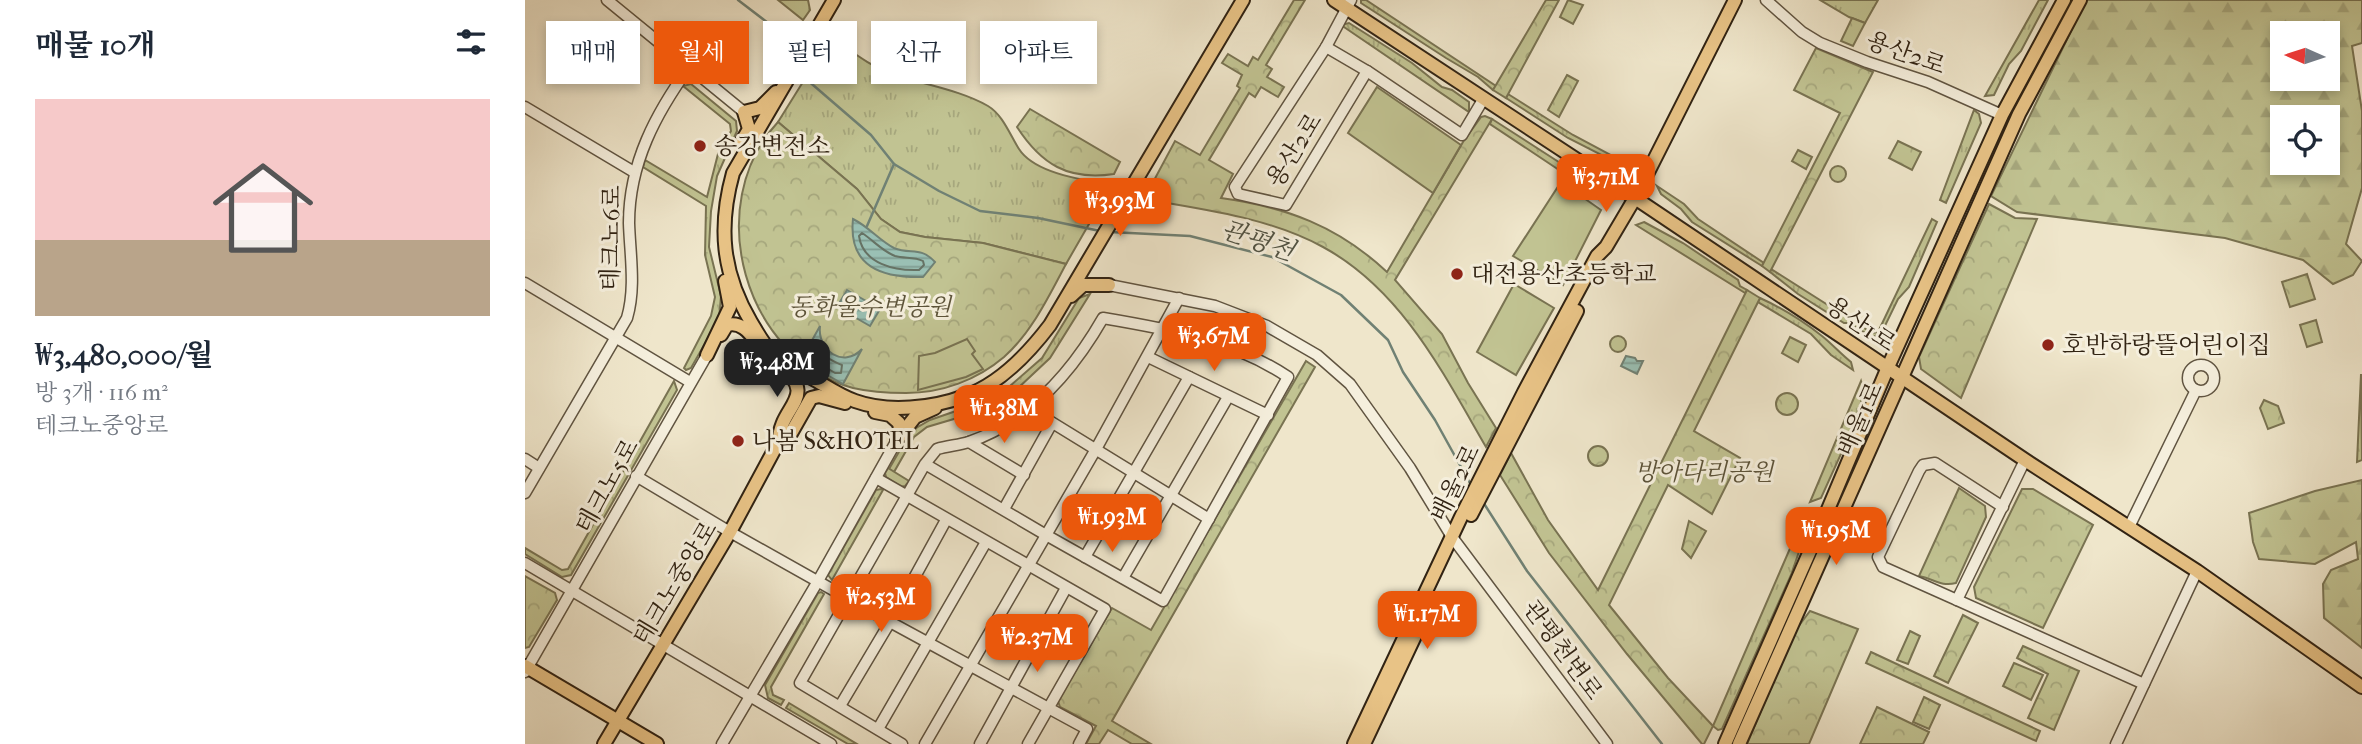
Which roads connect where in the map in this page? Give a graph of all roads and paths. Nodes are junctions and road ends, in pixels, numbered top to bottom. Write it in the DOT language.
graph roads {
  1 [pos="607,0"];
  2 [pos="818,0"];
  3 [pos="834,0"];
  4 [pos="1334,0"];
  5 [pos="1735,0"];
  6 [pos="1766,0"];
  7 [pos="2064,0"];
  8 [pos="2080,0"];
  9 [pos="1243,1"];
  10 [pos="1349,4"];
  11 [pos="819,21"];
  12 [pos="822,21"];
  13 [pos="654,37"];
  14 [pos="1326,47"];
  15 [pos="1367,71"];
  16 [pos="679,84"];
  17 [pos="711,84"];
  18 [pos="787,84"];
  19 [pos="1484,98"];
  20 [pos="525,107"];
  21 [pos="764,110"];
  22 [pos="744,112"];
  23 [pos="2002,115"];
  24 [pos="634,172"];
  25 [pos="733,173"];
  26 [pos="1635,198"];
  27 [pos="723,243"];
  28 [pos="1089,263"];
  29 [pos="525,283"];
  30 [pos="1109,285"];
  31 [pos="1179,298"];
  32 [pos="1063,302"];
  33 [pos="1164,329"];
  34 [pos="616,337"];
  35 [pos="706,355"];
  36 [pos="774,355"];
  37 [pos="1148,358"];
  38 [pos="1888,367"];
  39 [pos="1902,376"];
  40 [pos="1189,377"];
  41 [pos="690,382"];
  42 [pos="2196,390"];
  43 [pos="1229,397"];
  44 [pos="952,400"];
  45 [pos="862,402"];
  46 [pos="1030,409"];
  47 [pos="1268,415"];
  48 [pos="1052,423"];
  49 [pos="897,440"];
  50 [pos="779,441"];
  51 [pos="969,442"];
  52 [pos="1096,449"];
  53 [pos="525,459"];
  54 [pos="2025,460"];
  55 [pos="925,464"];
  56 [pos="539,468"];
  57 [pos="1135,474"];
  58 [pos="1024,475"];
  59 [pos="636,476"];
  60 [pos="876,478"];
  61 [pos="525,493"];
  62 [pos="907,496"];
  63 [pos="1172,496"];
  64 [pos="2003,507"];
  65 [pos="1004,509"];
  66 [pos="1209,519"];
  67 [pos="946,520"];
  68 [pos="2129,527"];
  69 [pos="730,532"];
  70 [pos="1045,536"];
  71 [pos="1455,540"];
  72 [pos="985,542"];
  73 [pos="1085,557"];
  74 [pos="525,563"];
  75 [pos="1027,566"];
  76 [pos="2197,571"];
  77 [pos="1123,578"];
  78 [pos="818,581"];
  79 [pos="1066,588"];
  80 [pos="572,591"];
  81 [pos="850,598"];
  82 [pos="1957,600"];
  83 [pos="890,622"];
  84 [pos="929,643"];
  85 [pos="663,644"];
  86 [pos="971,666"];
  87 [pos="526,669"];
  88 [pos="2144,684"];
  89 [pos="1012,687"];
  90 [pos="2362,687"];
  91 [pos="750,696"];
  92 [pos="840,706"];
  93 [pos="1049,707"];
  94 [pos="617,721"];
  95 [pos="878,729"];
  96 [pos="604,744"];
  97 [pos="657,744"];
  98 [pos="722,744"];
  99 [pos="831,744"];
  100 [pos="902,744"];
  101 [pos="925,744"];
  102 [pos="979,744"];
  103 [pos="1028,744"];
  104 [pos="1079,744"];
  105 [pos="1354,744"];
  106 [pos="1364,744"];
  107 [pos="1607,744"];
  108 [pos="1725,744"];
  109 [pos="1739,744"];
  110 [pos="2116,744"];
  1 -- 13 [label="street"];
  2 -- 11 [label="main road"];
  3 -- 12 [label="main road"];
  4 -- 10 [label="main road, 용산1로"];
  5 -- 26 [label="main road, 배울2로"];
  6 -- 23 [label="street, 용산2로"];
  7 -- 23 [label="main road, 배울1로"];
  8 -- 39 [label="main road, 배울1로"];
  9 -- 28 [label="main road"];
  10 -- 14 [label="street, 용산2로"];
  10 -- 19 [label="main road, 용산1로"];
  14 -- 15 [label="street"];
  14 -- 15 [label="street, 용산2로"];
  15 -- 19 [label="street"];
  16 -- 24 [label="street, 테크노6로"];
  17 -- 22 [label="street"];
  18 -- 21 [label="main road"];
  19 -- 26 [label="main road, 용산1로"];
  20 -- 24 [label="street"];
  21 -- 22 [label="main road"];
  21 -- 25 [label="main road"];
  22 -- 25 [label="main road"];
  23 -- 38 [label="main road, 배울1로"];
  24 -- 34 [label="street, 테크노6로"];
  25 -- 27 [label="main road"];
  26 -- 38 [label="main road, 용산1로"];
  26 -- 71 [label="main road, 배울2로"];
  27 -- 35 [label="main road"];
  27 -- 36 [label="main road"];
  28 -- 30 [label="main road"];
  28 -- 32 [label="main road"];
  29 -- 34 [label="street"];
  30 -- 31 [label="street, 관평천변로"];
  30 -- 32 [label="main road"];
  31 -- 33 [label="street"];
  31 -- 71 [label="street, 관평천변로"];
  32 -- 44 [label="main road"];
  33 -- 37 [label="street"];
  33 -- 46 [label="street"];
  33 -- 47 [label="street"];
  34 -- 41 [label="street"];
  34 -- 56 [label="street"];
  35 -- 36 [label="main road"];
  35 -- 41 [label="street, 테크노5로"];
  36 -- 45 [label="main road"];
  36 -- 50 [label="main road"];
  37 -- 40 [label="street"];
  37 -- 52 [label="street"];
  38 -- 39 [label="main road, 용산1로"];
  38 -- 108 [label="main road, 배울1로"];
  39 -- 54 [label="main road, 용산1로"];
  39 -- 109 [label="main road, 배울1로"];
  40 -- 43 [label="street"];
  40 -- 57 [label="street"];
  41 -- 59 [label="street, 테크노5로"];
  42 -- 68 [label="street"];
  43 -- 47 [label="street"];
  43 -- 63 [label="street"];
  44 -- 45 [label="main road"];
  44 -- 49 [label="main road"];
  45 -- 49 [label="main road"];
  45 -- 50 [label="main road"];
  46 -- 48 [label="street"];
  46 -- 51 [label="street"];
  47 -- 66 [label="street"];
  48 -- 52 [label="street"];
  48 -- 58 [label="street"];
  49 -- 60 [label="street"];
  50 -- 69 [label="main road, 테크노중앙로"];
  51 -- 55 [label="street"];
  51 -- 58 [label="street"];
  52 -- 57 [label="street"];
  52 -- 70 [label="street"];
  53 -- 56 [label="street"];
  54 -- 64 [label="street"];
  54 -- 68 [label="main road, 용산1로"];
  55 -- 62 [label="street"];
  55 -- 65 [label="street"];
  56 -- 61 [label="street"];
  57 -- 63 [label="street"];
  57 -- 73 [label="street"];
  58 -- 65 [label="street"];
  59 -- 69 [label="street"];
  59 -- 80 [label="street, 테크노5로"];
  60 -- 62 [label="street"];
  60 -- 78 [label="street"];
  62 -- 67 [label="street"];
  62 -- 81 [label="street"];
  63 -- 66 [label="street"];
  63 -- 77 [label="street"];
  64 -- 82 [label="street"];
  64 -- 82 [label="street"];
  65 -- 70 [label="street"];
  66 -- 77 [label="street"];
  67 -- 72 [label="street"];
  67 -- 83 [label="street"];
  68 -- 76 [label="main road, 용산1로"];
  69 -- 78 [label="street"];
  69 -- 85 [label="main road, 테크노중앙로"];
  70 -- 73 [label="street"];
  70 -- 75 [label="street"];
  71 -- 105 [label="main road, 배울2로"];
  71 -- 106 [label="main road, 배울2로"];
  71 -- 107 [label="street, 관평천변로"];
  72 -- 75 [label="street"];
  72 -- 84 [label="street"];
  73 -- 77 [label="street"];
  74 -- 80 [label="street"];
  75 -- 79 [label="street"];
  75 -- 86 [label="street"];
  76 -- 88 [label="street"];
  76 -- 90 [label="main road, 용산1로"];
  78 -- 81 [label="street"];
  78 -- 91 [label="street"];
  79 -- 89 [label="street"];
  79 -- 93 [label="street"];
  80 -- 85 [label="street"];
  80 -- 87 [label="street, 테크노5로"];
  81 -- 83 [label="street"];
  81 -- 92 [label="street"];
  82 -- 88 [label="street"];
  83 -- 84 [label="street"];
  83 -- 92 [label="street"];
  84 -- 86 [label="street"];
  84 -- 95 [label="street"];
  85 -- 91 [label="street"];
  85 -- 94 [label="main road, 테크노중앙로"];
  86 -- 89 [label="street"];
  86 -- 101 [label="street"];
  87 -- 94 [label="main road"];
  88 -- 110 [label="street"];
  89 -- 93 [label="street"];
  89 -- 102 [label="street"];
  91 -- 98 [label="street"];
  91 -- 99 [label="street"];
  92 -- 95 [label="street"];
  93 -- 103 [label="street"];
  93 -- 104 [label="street"];
  94 -- 96 [label="main road, 테크노중앙로"];
  94 -- 97 [label="main road"];
  95 -- 100 [label="street"];
}
